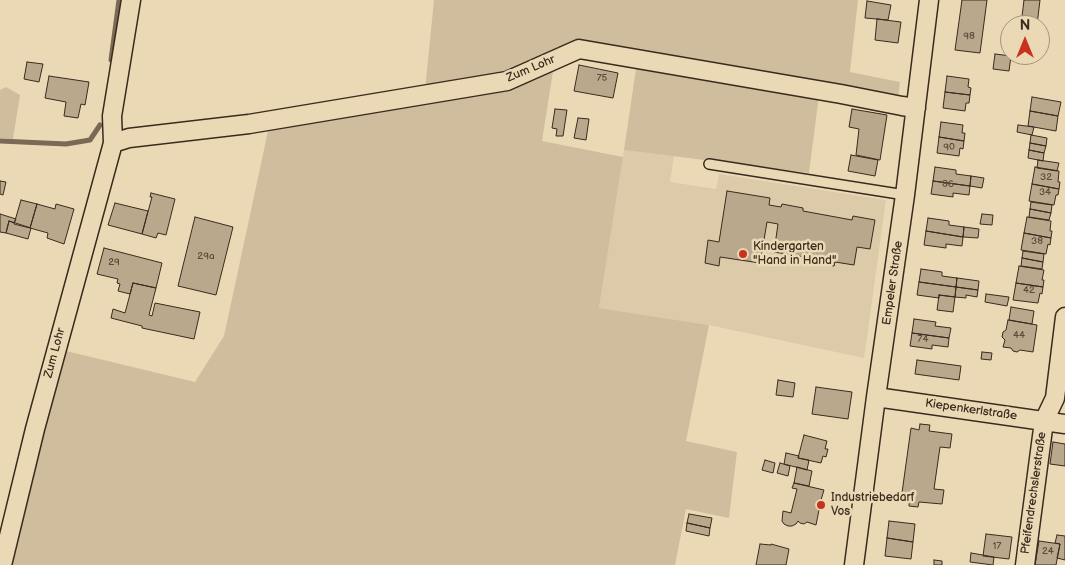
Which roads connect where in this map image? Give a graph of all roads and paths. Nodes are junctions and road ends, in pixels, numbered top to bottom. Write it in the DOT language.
graph roads {
  1 [pos="130,0"];
  2 [pos="929,0"];
  3 [pos="916,108"];
  4 [pos="113,143"];
  5 [pos="709,164"];
  6 [pos="906,195"];
  7 [pos="1065,317"];
  8 [pos="876,397"];
  9 [pos="1044,421"];
  10 [pos="1065,424"];
  11 [pos="2,565"];
  12 [pos="854,565"];
  13 [pos="1025,565"];
  1 -- 4 [label="street, Zum Lohr"];
  2 -- 3 [label="street, Empeler Straße"];
  3 -- 4 [label="street, Zum Lohr"];
  3 -- 6 [label="street, Empeler Straße"];
  4 -- 11 [label="street, Zum Lohr"];
  5 -- 6 [label="lane"];
  6 -- 8 [label="street, Empeler Straße"];
  7 -- 9 [label="street, Pfeifendrechslerstraße"];
  8 -- 9 [label="street, Kiepenkerlstraße"];
  8 -- 12 [label="street, Empeler Straße"];
  9 -- 10 [label="street, Kiepenkerlstraße"];
  9 -- 13 [label="street, Pfeifendrechslerstraße"];
}
